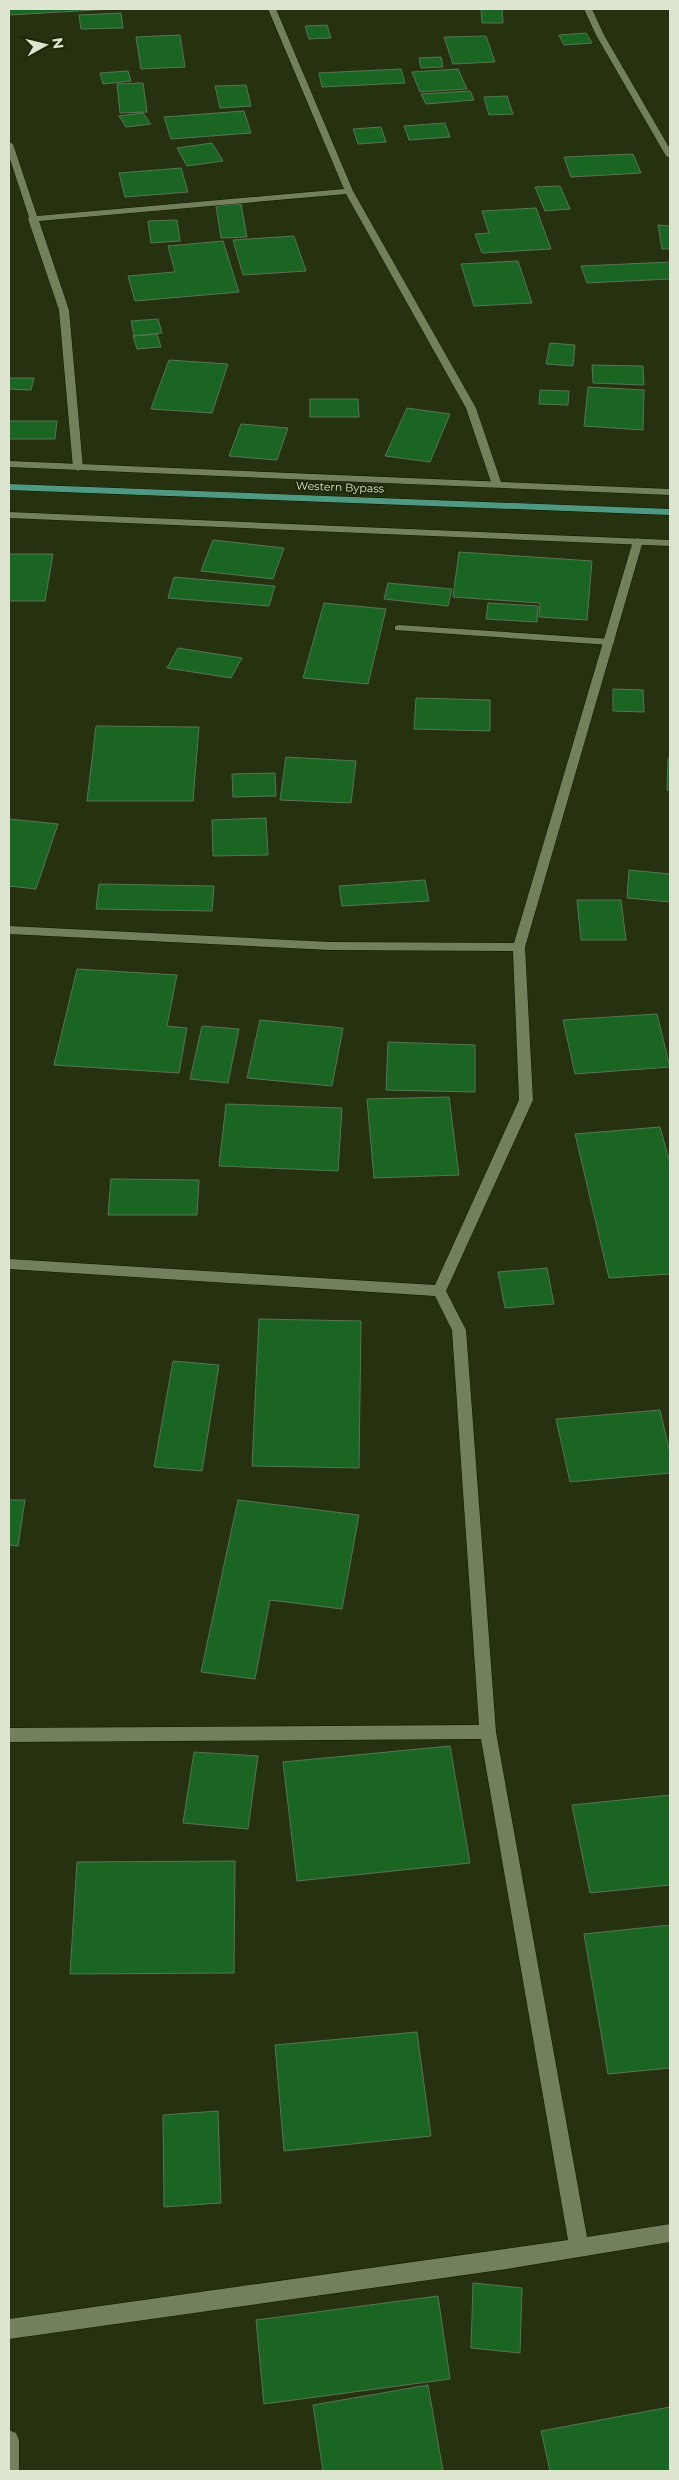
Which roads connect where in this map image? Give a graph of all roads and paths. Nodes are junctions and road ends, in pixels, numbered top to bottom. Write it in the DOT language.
graph roads {
  1 [pos="272,9"];
  2 [pos="588,9"];
  3 [pos="9,144"];
  4 [pos="670,156"];
  5 [pos="349,191"];
  6 [pos="32,218"];
  7 [pos="9,464"];
  8 [pos="78,468"];
  9 [pos="497,485"];
  10 [pos="9,487"];
  11 [pos="670,492"];
  12 [pos="670,512"];
  13 [pos="9,515"];
  14 [pos="638,541"];
  15 [pos="670,542"];
  16 [pos="399,628"];
  17 [pos="610,642"];
  18 [pos="9,930"];
  19 [pos="519,947"];
  20 [pos="9,1264"];
  21 [pos="439,1291"];
  22 [pos="488,1732"];
  23 [pos="9,1735"];
  24 [pos="670,2233"];
  25 [pos="579,2248"];
  26 [pos="9,2329"];
  27 [pos="9,2440"];
  28 [pos="9,2471"];
  1 -- 5 [label="street"];
  2 -- 4 [label="street"];
  3 -- 6 [label="street"];
  5 -- 6 [label="street"];
  5 -- 9 [label="street"];
  6 -- 8 [label="street"];
  7 -- 8 [label="street"];
  8 -- 9 [label="street"];
  9 -- 11 [label="street"];
  10 -- 12 [label="main road, Western Bypass"];
  13 -- 14 [label="street"];
  14 -- 15 [label="street"];
  14 -- 17 [label="street"];
  16 -- 17 [label="lane"];
  17 -- 19 [label="street"];
  18 -- 19 [label="street"];
  19 -- 21 [label="street"];
  20 -- 21 [label="street"];
  21 -- 22 [label="street"];
  22 -- 23 [label="street"];
  22 -- 25 [label="street"];
  24 -- 25 [label="street"];
  25 -- 26 [label="street"];
  27 -- 28 [label="street"];
}
